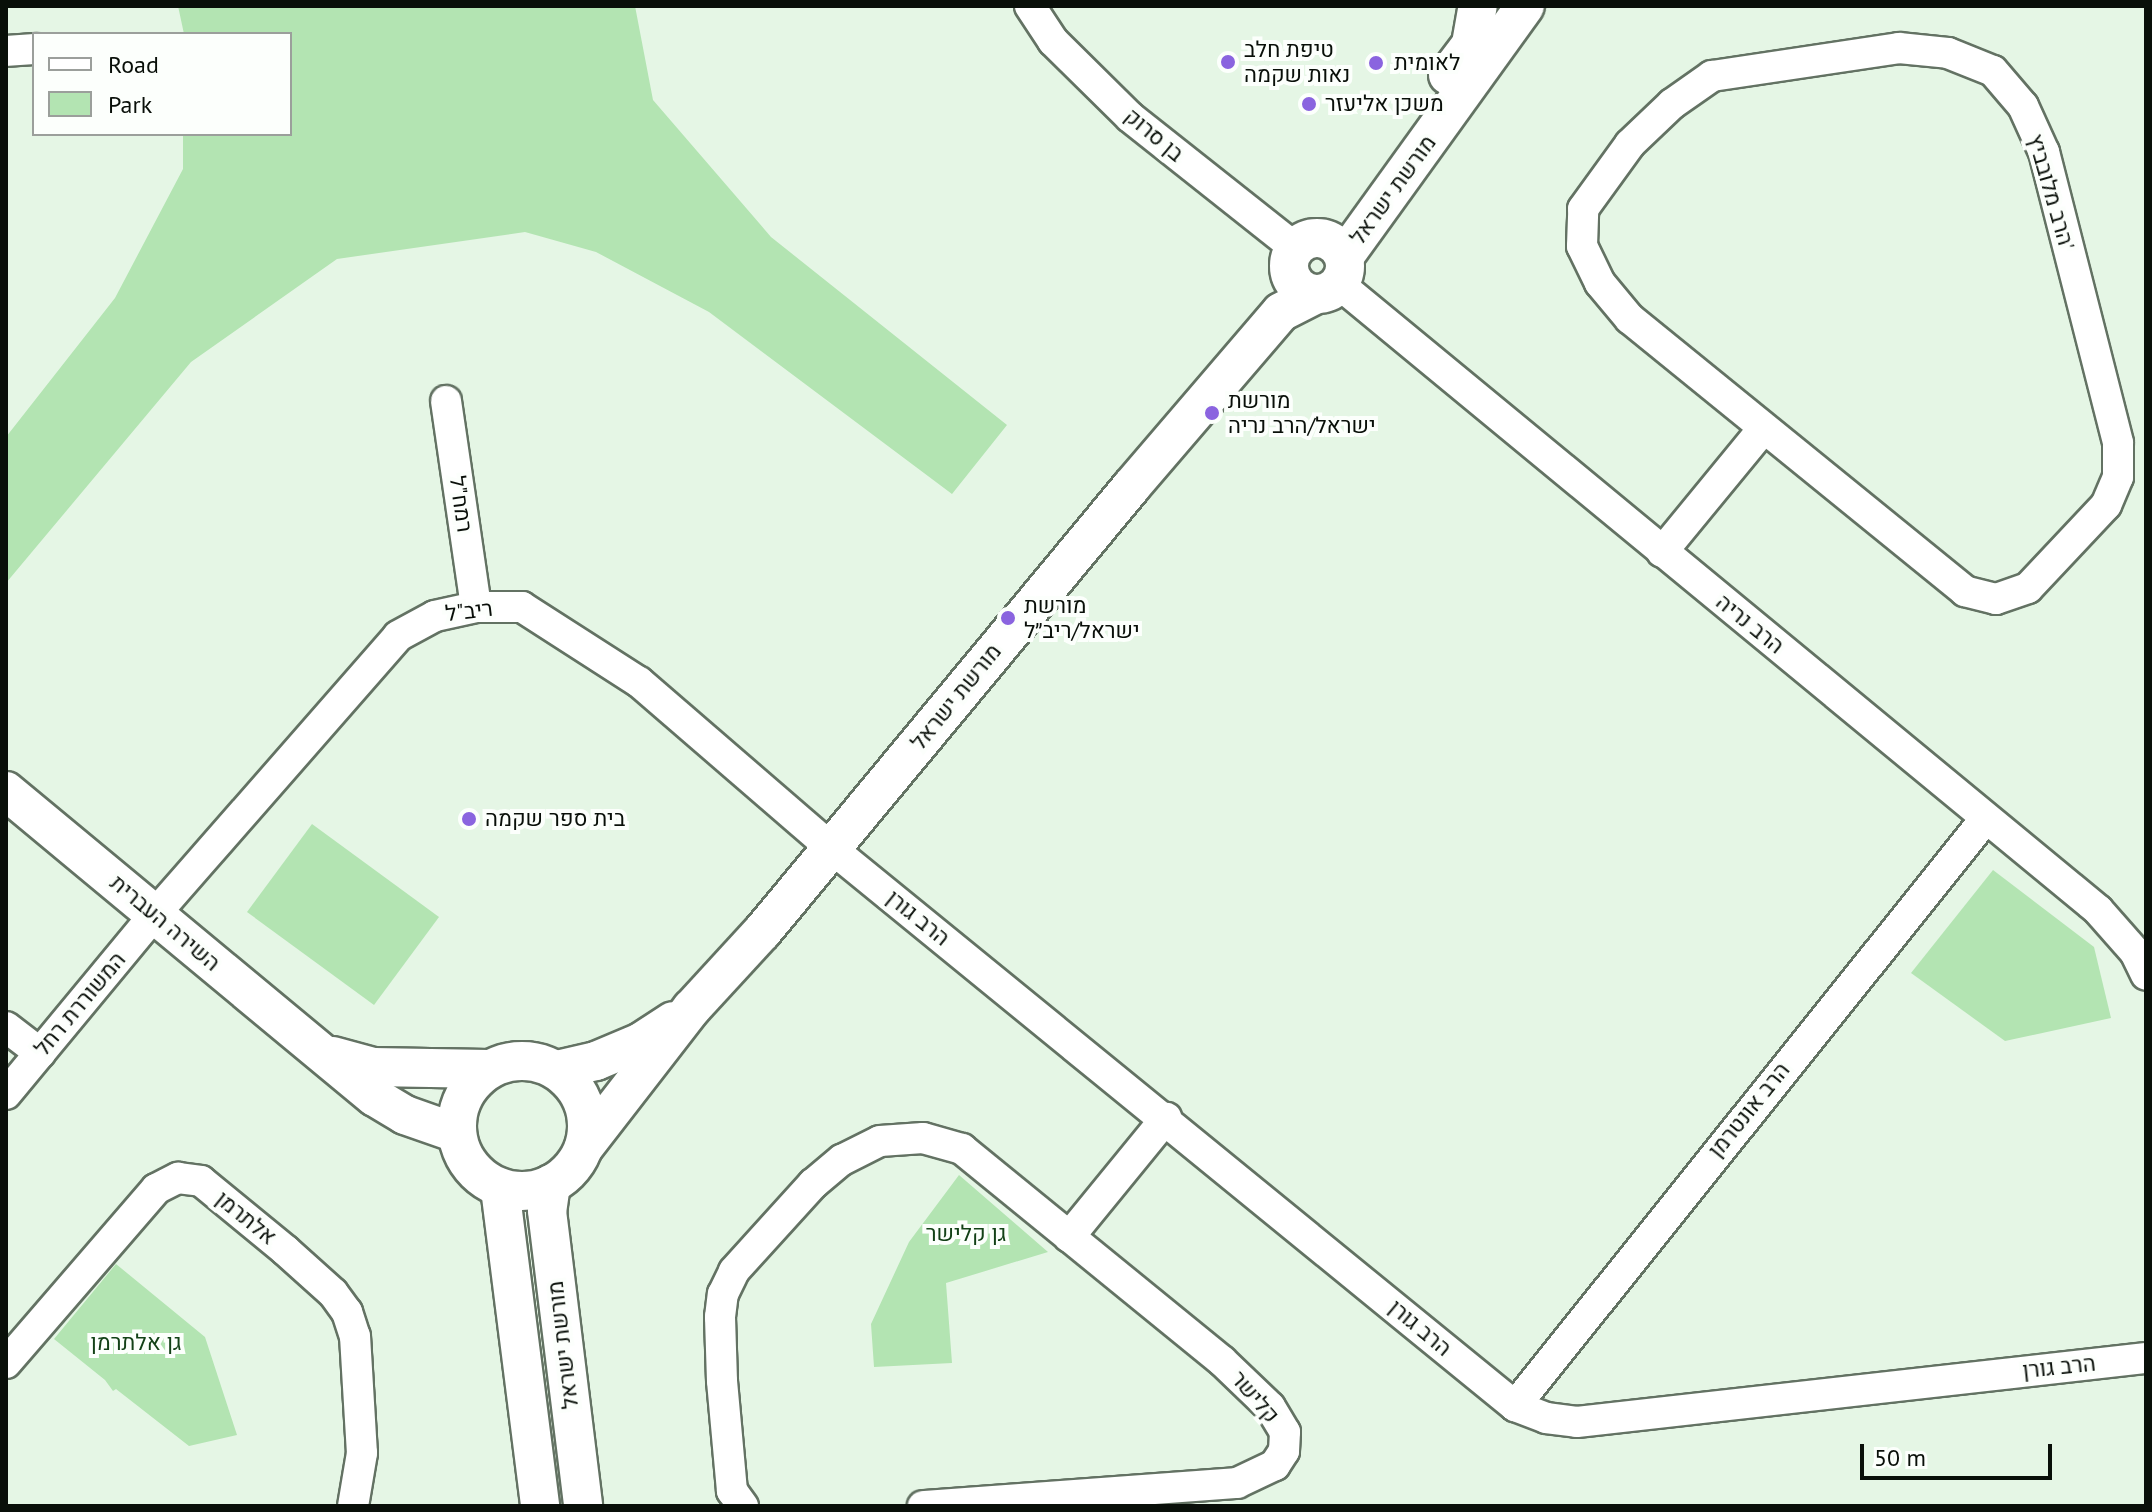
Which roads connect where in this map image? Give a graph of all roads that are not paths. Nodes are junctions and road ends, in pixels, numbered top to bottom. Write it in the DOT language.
graph roads {
  1 [pos="1030,6"];
  2 [pos="1478,6"];
  3 [pos="1525,6"];
  4 [pos="32,49"];
  5 [pos="6,51"];
  6 [pos="1313,273"];
  7 [pos="446,401"];
  8 [pos="1763,429"];
  9 [pos="1662,552"];
  10 [pos="476,607"];
  11 [pos="6,791"];
  12 [pos="1986,818"];
  13 [pos="831,848"];
  14 [pos="155,914"];
  15 [pos="2146,975"];
  16 [pos="692,1008"];
  17 [pos="6,1027"];
  18 [pos="40,1053"];
  19 [pos="325,1054"];
  20 [pos="488,1069"];
  21 [pos="557,1070"];
  22 [pos="6,1094"];
  23 [pos="1166,1118"];
  24 [pos="456,1133"];
  25 [pos="584,1147"];
  26 [pos="551,1184"];
  27 [pos="500,1188"];
  28 [pos="1069,1237"];
  29 [pos="2146,1358"];
  30 [pos="6,1363"];
  31 [pos="1515,1406"];
  32 [pos="353,1506"];
  33 [pos="540,1506"];
  34 [pos="583,1506"];
  35 [pos="743,1506"];
  36 [pos="923,1506"];
  1 -- 6 [label="street, בן סרוק"];
  2 -- 6 [label="street, מורשת ישראל"];
  3 -- 6 [label="street, מורשת ישראל"];
  4 -- 5 [label="street"];
  6 -- 9 [label="street, הרב נריה"];
  6 -- 13 [label="street, מורשת ישראל"];
  7 -- 10 [label="street, רמח\"ל"];
  8 -- 8 [label="street, הרב מלובביץ'"];
  8 -- 9 [label="street"];
  9 -- 12 [label="street, הרב נריה"];
  10 -- 13 [label="street, ריב\"ל"];
  10 -- 14 [label="street, ריב\"ל"];
  11 -- 14 [label="street, השירה העברית"];
  12 -- 15 [label="street, הרב נריה"];
  12 -- 31 [label="street, הרב אונטרמן"];
  13 -- 16 [label="street, מורשת ישראל"];
  13 -- 23 [label="street, הרב גורן"];
  14 -- 18 [label="street, המשוררת רחל"];
  14 -- 19 [label="street, השירה העברית"];
  16 -- 21 [label="street, מורשת ישראל"];
  16 -- 25 [label="street, מורשת ישראל"];
  17 -- 18 [label="street"];
  18 -- 22 [label="street, המשוררת רחל"];
  19 -- 20 [label="street, השירה העברית"];
  19 -- 24 [label="street, השירה העברית"];
  20 -- 21 [label="street"];
  20 -- 24 [label="street"];
  21 -- 25 [label="street"];
  23 -- 28 [label="street"];
  23 -- 31 [label="street, הרב גורן"];
  24 -- 27 [label="street"];
  25 -- 26 [label="street"];
  26 -- 27 [label="street"];
  26 -- 34 [label="street, מורשת ישראל"];
  27 -- 33 [label="street, מורשת ישראל"];
  28 -- 35 [label="street, קלישר"];
  28 -- 36 [label="street, קלישר"];
  29 -- 31 [label="street, הרב גורן"];
  30 -- 32 [label="street, אלתרמן"];
}
